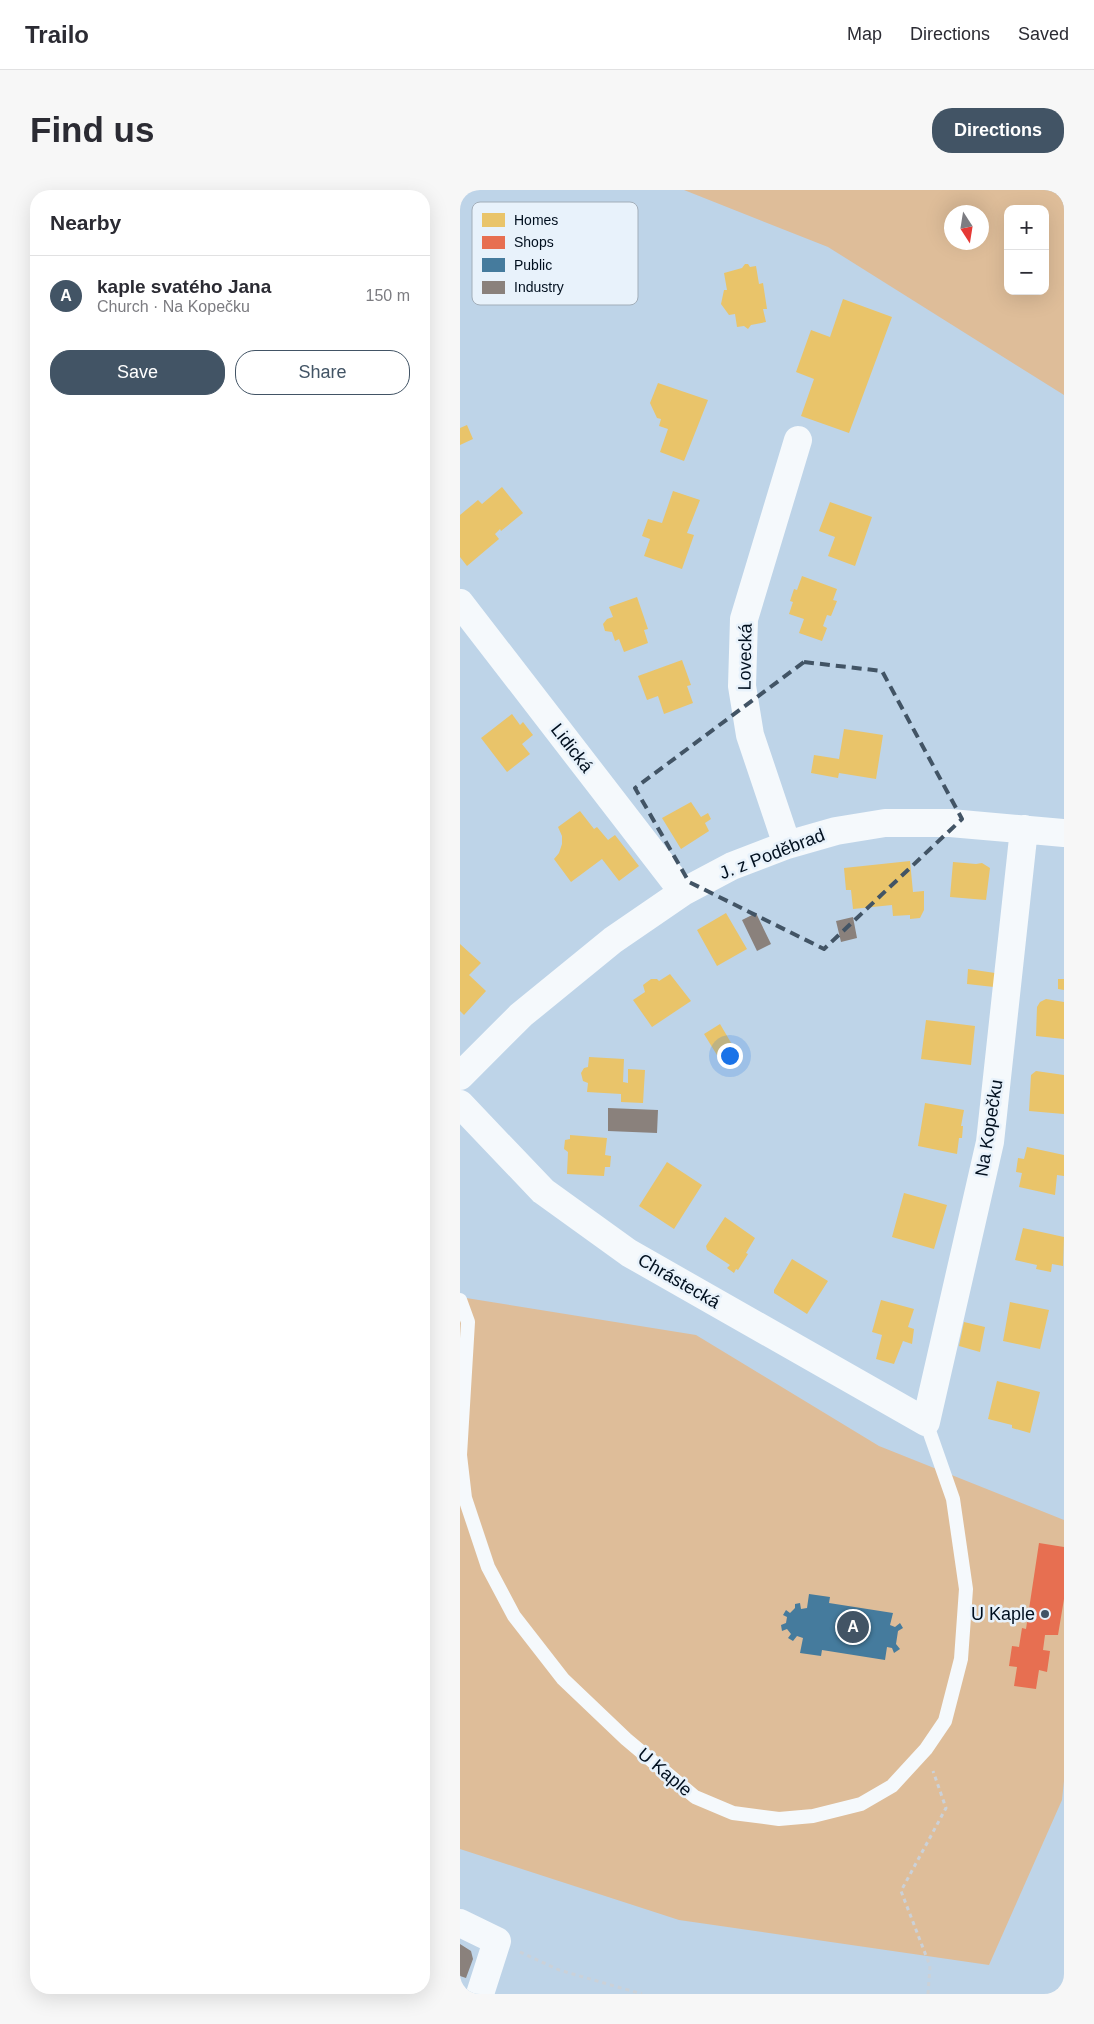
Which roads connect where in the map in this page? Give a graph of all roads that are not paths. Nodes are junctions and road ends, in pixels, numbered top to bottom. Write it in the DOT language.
graph roads {
  1 [pos="798,440"];
  2 [pos="460,603"];
  3 [pos="1024,829"];
  4 [pos="1064,833"];
  5 [pos="787,845"];
  6 [pos="683,892"];
  7 [pos="460,1076"];
  8 [pos="460,1104"];
  9 [pos="460,1300"];
  10 [pos="926,1422"];
  11 [pos="460,1923"];
  12 [pos="480,1994"];
  1 -- 5 [label="street, Lovecká"];
  2 -- 6 [label="street, Lidická"];
  3 -- 4 [label="street, J. z Poděbrad"];
  3 -- 5 [label="street, J. z Poděbrad"];
  3 -- 10 [label="street, Na Kopečku"];
  5 -- 6 [label="street, J. z Poděbrad"];
  6 -- 7 [label="street, J. z Poděbrad"];
  8 -- 10 [label="street, Chrástecká"];
  9 -- 10 [label="lane, U Kaple"];
  11 -- 12 [label="street"];
}
